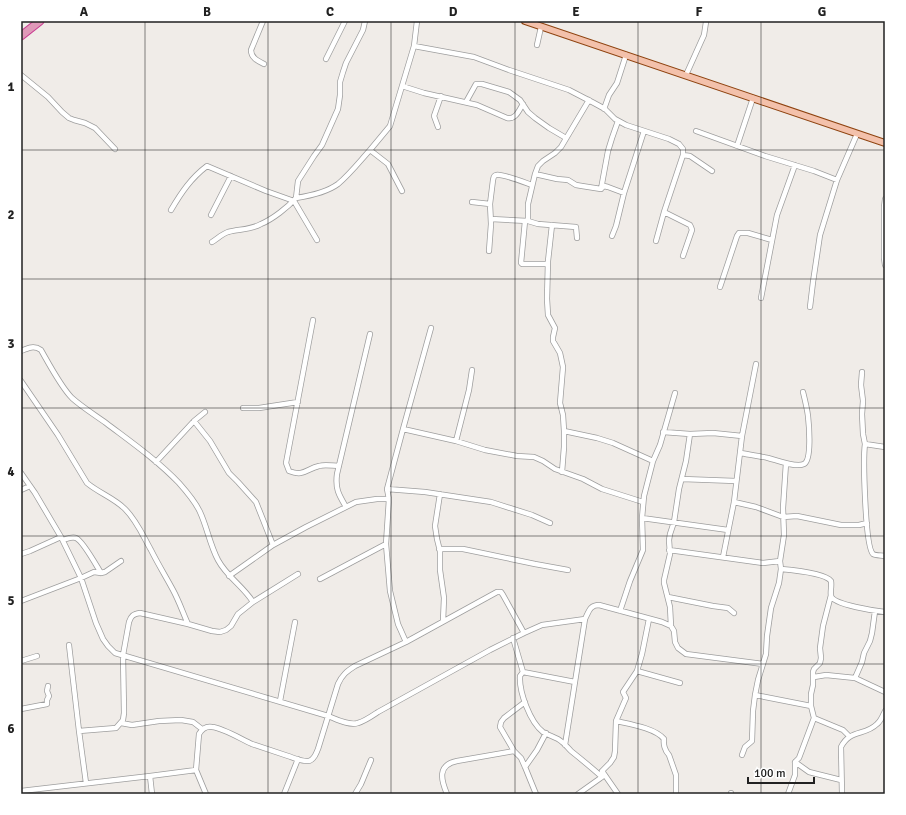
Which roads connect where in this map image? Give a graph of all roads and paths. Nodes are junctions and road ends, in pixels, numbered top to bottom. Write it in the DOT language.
graph roads {
  1 [pos="35,21"];
  2 [pos="40,21"];
  3 [pos="263,21"];
  4 [pos="345,21"];
  5 [pos="365,21"];
  6 [pos="417,21"];
  7 [pos="525,21"];
  8 [pos="706,22"];
  9 [pos="541,27"];
  10 [pos="21,33"];
  11 [pos="21,36"];
  12 [pos="537,45"];
  13 [pos="414,46"];
  14 [pos="626,55"];
  15 [pos="326,58"];
  16 [pos="264,64"];
  17 [pos="21,75"];
  18 [pos="686,75"];
  19 [pos="402,86"];
  20 [pos="441,96"];
  21 [pos="753,98"];
  22 [pos="589,100"];
  23 [pos="466,102"];
  24 [pos="523,104"];
  25 [pos="604,109"];
  26 [pos="618,121"];
  27 [pos="438,128"];
  28 [pos="644,131"];
  29 [pos="696,131"];
  30 [pos="858,134"];
  31 [pos="566,138"];
  32 [pos="885,143"];
  33 [pos="737,146"];
  34 [pos="114,148"];
  35 [pos="370,150"];
  36 [pos="683,155"];
  37 [pos="795,165"];
  38 [pos="712,171"];
  39 [pos="535,174"];
  40 [pos="231,176"];
  41 [pos="837,180"];
  42 [pos="532,185"];
  43 [pos="601,189"];
  44 [pos="402,191"];
  45 [pos="624,193"];
  46 [pos="295,199"];
  47 [pos="885,201"];
  48 [pos="472,202"];
  49 [pos="490,204"];
  50 [pos="171,210"];
  51 [pos="664,212"];
  52 [pos="211,215"];
  53 [pos="491,219"];
  54 [pos="526,221"];
  55 [pos="552,225"];
  56 [pos="612,236"];
  57 [pos="577,238"];
  58 [pos="318,240"];
  59 [pos="772,240"];
  60 [pos="656,241"];
  61 [pos="212,242"];
  62 [pos="884,244"];
  63 [pos="489,251"];
  64 [pos="683,256"];
  65 [pos="548,264"];
  66 [pos="885,265"];
  67 [pos="720,287"];
  68 [pos="761,298"];
  69 [pos="810,307"];
  70 [pos="314,320"];
  71 [pos="431,328"];
  72 [pos="370,334"];
  73 [pos="21,350"];
  74 [pos="756,364"];
  75 [pos="472,370"];
  76 [pos="862,372"];
  77 [pos="21,382"];
  78 [pos="803,392"];
  79 [pos="675,393"];
  80 [pos="298,402"];
  81 [pos="243,408"];
  82 [pos="204,412"];
  83 [pos="194,421"];
  84 [pos="403,429"];
  85 [pos="564,431"];
  86 [pos="663,432"];
  87 [pos="690,434"];
  88 [pos="742,436"];
  89 [pos="456,441"];
  90 [pos="865,444"];
  91 [pos="885,447"];
  92 [pos="741,453"];
  93 [pos="653,461"];
  94 [pos="156,462"];
  95 [pos="786,463"];
  96 [pos="339,466"];
  97 [pos="562,472"];
  98 [pos="21,473"];
  99 [pos="682,479"];
  100 [pos="736,481"];
  101 [pos="30,486"];
  102 [pos="387,489"];
  103 [pos="21,490"];
  104 [pos="440,494"];
  105 [pos="389,499"];
  106 [pos="644,502"];
  107 [pos="734,502"];
  108 [pos="346,507"];
  109 [pos="783,517"];
  110 [pos="642,518"];
  111 [pos="674,522"];
  112 [pos="550,523"];
  113 [pos="867,523"];
  114 [pos="728,530"];
  115 [pos="62,538"];
  116 [pos="386,544"];
  117 [pos="273,545"];
  118 [pos="439,549"];
  119 [pos="669,550"];
  120 [pos="21,554"];
  121 [pos="885,556"];
  122 [pos="723,558"];
  123 [pos="121,561"];
  124 [pos="780,561"];
  125 [pos="781,569"];
  126 [pos="568,570"];
  127 [pos="100,573"];
  128 [pos="298,574"];
  129 [pos="229,576"];
  130 [pos="81,578"];
  131 [pos="320,579"];
  132 [pos="831,595"];
  133 [pos="668,597"];
  134 [pos="21,601"];
  135 [pos="253,602"];
  136 [pos="620,611"];
  137 [pos="875,611"];
  138 [pos="885,612"];
  139 [pos="734,613"];
  140 [pos="585,619"];
  141 [pos="649,619"];
  142 [pos="443,621"];
  143 [pos="295,622"];
  144 [pos="188,624"];
  145 [pos="671,626"];
  146 [pos="524,633"];
  147 [pos="513,638"];
  148 [pos="406,642"];
  149 [pos="69,645"];
  150 [pos="123,655"];
  151 [pos="37,656"];
  152 [pos="21,661"];
  153 [pos="763,664"];
  154 [pos="637,671"];
  155 [pos="524,672"];
  156 [pos="814,676"];
  157 [pos="855,678"];
  158 [pos="575,682"];
  159 [pos="680,683"];
  160 [pos="48,686"];
  161 [pos="885,692"];
  162 [pos="755,695"];
  163 [pos="280,701"];
  164 [pos="525,702"];
  165 [pos="811,706"];
  166 [pos="21,709"];
  167 [pos="885,711"];
  168 [pos="328,716"];
  169 [pos="814,718"];
  170 [pos="616,721"];
  171 [pos="120,723"];
  172 [pos="202,729"];
  173 [pos="79,731"];
  174 [pos="546,733"];
  175 [pos="849,736"];
  176 [pos="565,745"];
  177 [pos="514,750"];
  178 [pos="742,754"];
  179 [pos="298,759"];
  180 [pos="371,760"];
  181 [pos="795,762"];
  182 [pos="525,767"];
  183 [pos="196,770"];
  184 [pos="602,771"];
  185 [pos="150,776"];
  186 [pos="602,777"];
  187 [pos="841,780"];
  188 [pos="86,784"];
  189 [pos="21,792"];
  190 [pos="152,794"];
  191 [pos="206,794"];
  192 [pos="284,794"];
  193 [pos="355,794"];
  194 [pos="448,794"];
  195 [pos="536,794"];
  196 [pos="578,794"];
  197 [pos="618,794"];
  198 [pos="676,794"];
  199 [pos="788,794"];
  200 [pos="842,794"];
  1 -- 10 [label="highway"];
  2 -- 11 [label="highway"];
  3 -- 16 [label="street"];
  4 -- 15 [label="street"];
  5 -- 46 [label="street"];
  6 -- 13 [label="street"];
  7 -- 9 [label="main road"];
  8 -- 18 [label="street"];
  9 -- 12 [label="street"];
  9 -- 14 [label="main road"];
  13 -- 19 [label="street"];
  13 -- 22 [label="street"];
  14 -- 18 [label="main road"];
  14 -- 25 [label="street"];
  17 -- 34 [label="street"];
  18 -- 21 [label="main road"];
  19 -- 20 [label="street"];
  19 -- 35 [label="street"];
  20 -- 23 [label="street"];
  20 -- 27 [label="street"];
  21 -- 30 [label="main road"];
  21 -- 33 [label="street"];
  22 -- 25 [label="street"];
  22 -- 31 [label="street"];
  23 -- 24 [label="street"];
  23 -- 24 [label="street"];
  24 -- 31 [label="street"];
  25 -- 26 [label="street"];
  26 -- 28 [label="street"];
  26 -- 43 [label="street"];
  28 -- 36 [label="street"];
  28 -- 45 [label="street"];
  29 -- 33 [label="street"];
  30 -- 32 [label="main road"];
  30 -- 41 [label="street"];
  31 -- 39 [label="street"];
  33 -- 37 [label="street"];
  35 -- 44 [label="street"];
  35 -- 46 [label="street"];
  36 -- 38 [label="street"];
  36 -- 51 [label="street"];
  37 -- 41 [label="street"];
  37 -- 59 [label="street"];
  39 -- 42 [label="street"];
  39 -- 43 [label="street"];
  40 -- 46 [label="street"];
  40 -- 50 [label="street"];
  40 -- 52 [label="street"];
  41 -- 69 [label="street"];
  42 -- 49 [label="street"];
  42 -- 54 [label="street"];
  43 -- 45 [label="street"];
  45 -- 56 [label="street"];
  46 -- 58 [label="street"];
  46 -- 61 [label="street"];
  47 -- 62 [label="street"];
  48 -- 49 [label="street"];
  49 -- 53 [label="street"];
  51 -- 60 [label="street"];
  51 -- 64 [label="street"];
  53 -- 54 [label="street"];
  53 -- 63 [label="street"];
  54 -- 55 [label="street"];
  54 -- 65 [label="street"];
  55 -- 57 [label="street"];
  55 -- 65 [label="street"];
  59 -- 67 [label="street"];
  59 -- 68 [label="street"];
  62 -- 66 [label="street"];
  65 -- 85 [label="street"];
  70 -- 80 [label="street"];
  71 -- 84 [label="street"];
  72 -- 96 [label="street"];
  73 -- 94 [label="street"];
  74 -- 88 [label="street"];
  75 -- 89 [label="street"];
  76 -- 90 [label="street"];
  77 -- 144 [label="street"];
  78 -- 95 [label="street"];
  79 -- 86 [label="street"];
  80 -- 81 [label="street"];
  80 -- 96 [label="street"];
  82 -- 83 [label="street"];
  83 -- 94 [label="street"];
  83 -- 117 [label="street"];
  84 -- 89 [label="street"];
  84 -- 102 [label="street"];
  85 -- 93 [label="street"];
  85 -- 97 [label="street"];
  86 -- 87 [label="street"];
  86 -- 93 [label="street"];
  87 -- 88 [label="street"];
  87 -- 99 [label="street"];
  88 -- 92 [label="street"];
  89 -- 97 [label="street"];
  90 -- 91 [label="street"];
  90 -- 113 [label="street"];
  92 -- 95 [label="street"];
  92 -- 100 [label="street"];
  93 -- 106 [label="street"];
  94 -- 129 [label="street"];
  95 -- 109 [label="street"];
  96 -- 108 [label="street"];
  97 -- 106 [label="street"];
  98 -- 101 [label="street"];
  99 -- 100 [label="street"];
  99 -- 111 [label="street"];
  100 -- 107 [label="street"];
  101 -- 103 [label="street"];
  101 -- 115 [label="street"];
  102 -- 104 [label="street"];
  102 -- 105 [label="street"];
  104 -- 112 [label="street"];
  104 -- 118 [label="street"];
  105 -- 108 [label="street"];
  105 -- 116 [label="street"];
  106 -- 110 [label="street"];
  107 -- 109 [label="street"];
  107 -- 114 [label="street"];
  108 -- 117 [label="street"];
  109 -- 113 [label="street"];
  109 -- 124 [label="street"];
  110 -- 111 [label="street"];
  110 -- 136 [label="street"];
  111 -- 114 [label="street"];
  111 -- 119 [label="street"];
  113 -- 121 [label="street"];
  114 -- 122 [label="street"];
  115 -- 120 [label="street"];
  115 -- 127 [label="street"];
  115 -- 130 [label="street"];
  116 -- 131 [label="street"];
  116 -- 148 [label="street"];
  117 -- 129 [label="street"];
  118 -- 126 [label="street"];
  118 -- 142 [label="street"];
  119 -- 122 [label="street"];
  119 -- 133 [label="street"];
  122 -- 124 [label="street"];
  123 -- 127 [label="street"];
  124 -- 125 [label="street"];
  125 -- 132 [label="street"];
  125 -- 153 [label="street"];
  127 -- 130 [label="street"];
  128 -- 135 [label="street"];
  129 -- 135 [label="street"];
  130 -- 134 [label="street"];
  130 -- 150 [label="street"];
  132 -- 137 [label="street"];
  132 -- 156 [label="street"];
  133 -- 139 [label="street"];
  133 -- 145 [label="street"];
  135 -- 144 [label="street"];
  136 -- 140 [label="street"];
  136 -- 141 [label="street"];
  137 -- 138 [label="street"];
  137 -- 157 [label="street"];
  140 -- 146 [label="street"];
  140 -- 158 [label="street"];
  141 -- 145 [label="street"];
  141 -- 154 [label="street"];
  142 -- 146 [label="street"];
  142 -- 148 [label="street"];
  143 -- 163 [label="street"];
  144 -- 150 [label="street"];
  145 -- 153 [label="street"];
  146 -- 147 [label="street"];
  147 -- 155 [label="street"];
  147 -- 168 [label="street"];
  148 -- 168 [label="street"];
  149 -- 173 [label="street"];
  150 -- 163 [label="street"];
  150 -- 171 [label="street"];
  151 -- 152 [label="street"];
  153 -- 162 [label="street"];
  154 -- 159 [label="street"];
  154 -- 170 [label="street"];
  155 -- 158 [label="street"];
  155 -- 164 [label="street"];
  156 -- 157 [label="street"];
  156 -- 165 [label="street"];
  157 -- 161 [label="street"];
  158 -- 176 [label="street"];
  160 -- 166 [label="street"];
  162 -- 165 [label="street"];
  162 -- 178 [label="street"];
  163 -- 168 [label="street"];
  164 -- 174 [label="street"];
  164 -- 177 [label="street"];
  165 -- 169 [label="street"];
  167 -- 175 [label="street"];
  168 -- 179 [label="street"];
  169 -- 175 [label="street"];
  169 -- 181 [label="street"];
  170 -- 184 [label="street"];
  170 -- 198 [label="street"];
  171 -- 172 [label="street"];
  171 -- 173 [label="street"];
  172 -- 179 [label="street"];
  172 -- 183 [label="street"];
  173 -- 188 [label="street"];
  174 -- 176 [label="street"];
  174 -- 182 [label="street"];
  175 -- 187 [label="street"];
  176 -- 186 [label="street"];
  177 -- 182 [label="street"];
  177 -- 194 [label="street"];
  179 -- 192 [label="street"];
  180 -- 193 [label="street"];
  181 -- 187 [label="street"];
  181 -- 199 [label="street"];
  182 -- 195 [label="street"];
  183 -- 185 [label="street"];
  183 -- 191 [label="street"];
  184 -- 186 [label="street"];
  184 -- 197 [label="street"];
  185 -- 188 [label="street"];
  185 -- 190 [label="street"];
  186 -- 196 [label="street"];
  187 -- 200 [label="street"];
  188 -- 189 [label="street"];
}
